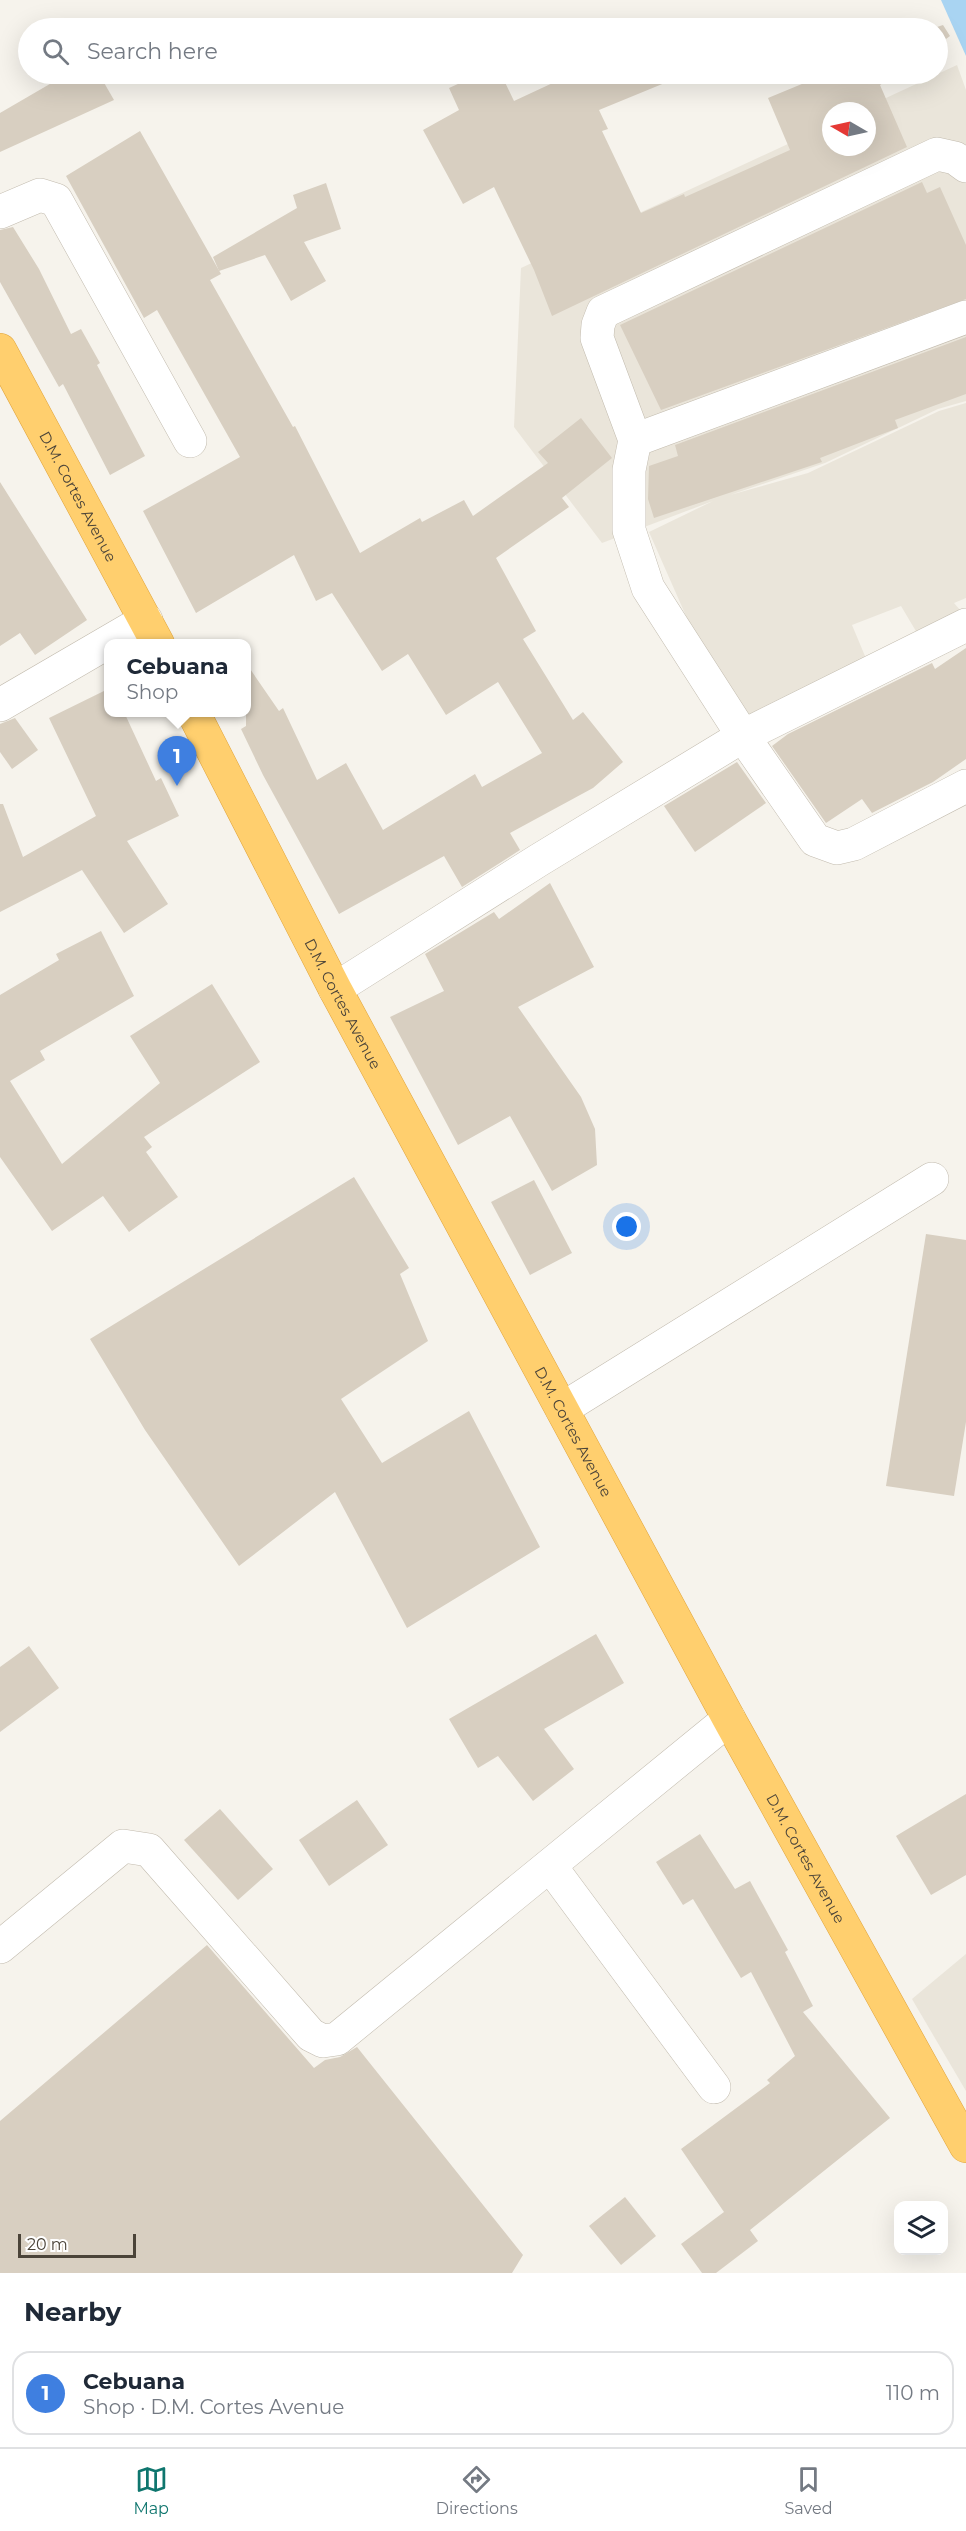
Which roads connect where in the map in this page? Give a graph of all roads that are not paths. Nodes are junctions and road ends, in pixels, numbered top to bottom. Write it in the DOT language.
graph roads {
  1 [pos="966,166"];
  2 [pos="0,212"];
  3 [pos="966,317"];
  4 [pos="0,350"];
  5 [pos="635,440"];
  6 [pos="190,441"];
  7 [pos="966,625"];
  8 [pos="152,632"];
  9 [pos="137,639"];
  10 [pos="104,655"];
  11 [pos="0,705"];
  12 [pos="196,717"];
  13 [pos="743,736"];
  14 [pos="966,786"];
  15 [pos="335,990"];
  16 [pos="932,1179"];
  17 [pos="562,1409"];
  18 [pos="729,1719"];
  19 [pos="551,1866"];
  20 [pos="0,1947"];
  21 [pos="714,2087"];
  22 [pos="966,2146"];
  1 -- 5 [label="street"];
  2 -- 6 [label="street"];
  3 -- 5 [label="street"];
  4 -- 8 [label="highway, D.M. Cortes Avenue"];
  5 -- 13 [label="street"];
  7 -- 13 [label="street"];
  8 -- 9 [label="street"];
  10 -- 11 [label="street"];
  12 -- 15 [label="highway, D.M. Cortes Avenue"];
  13 -- 14 [label="street"];
  13 -- 15 [label="street"];
  15 -- 17 [label="highway, D.M. Cortes Avenue"];
  16 -- 17 [label="street"];
  17 -- 18 [label="highway, D.M. Cortes Avenue"];
  18 -- 19 [label="street"];
  18 -- 22 [label="highway, D.M. Cortes Avenue"];
  19 -- 20 [label="street"];
  19 -- 21 [label="street"];
}
